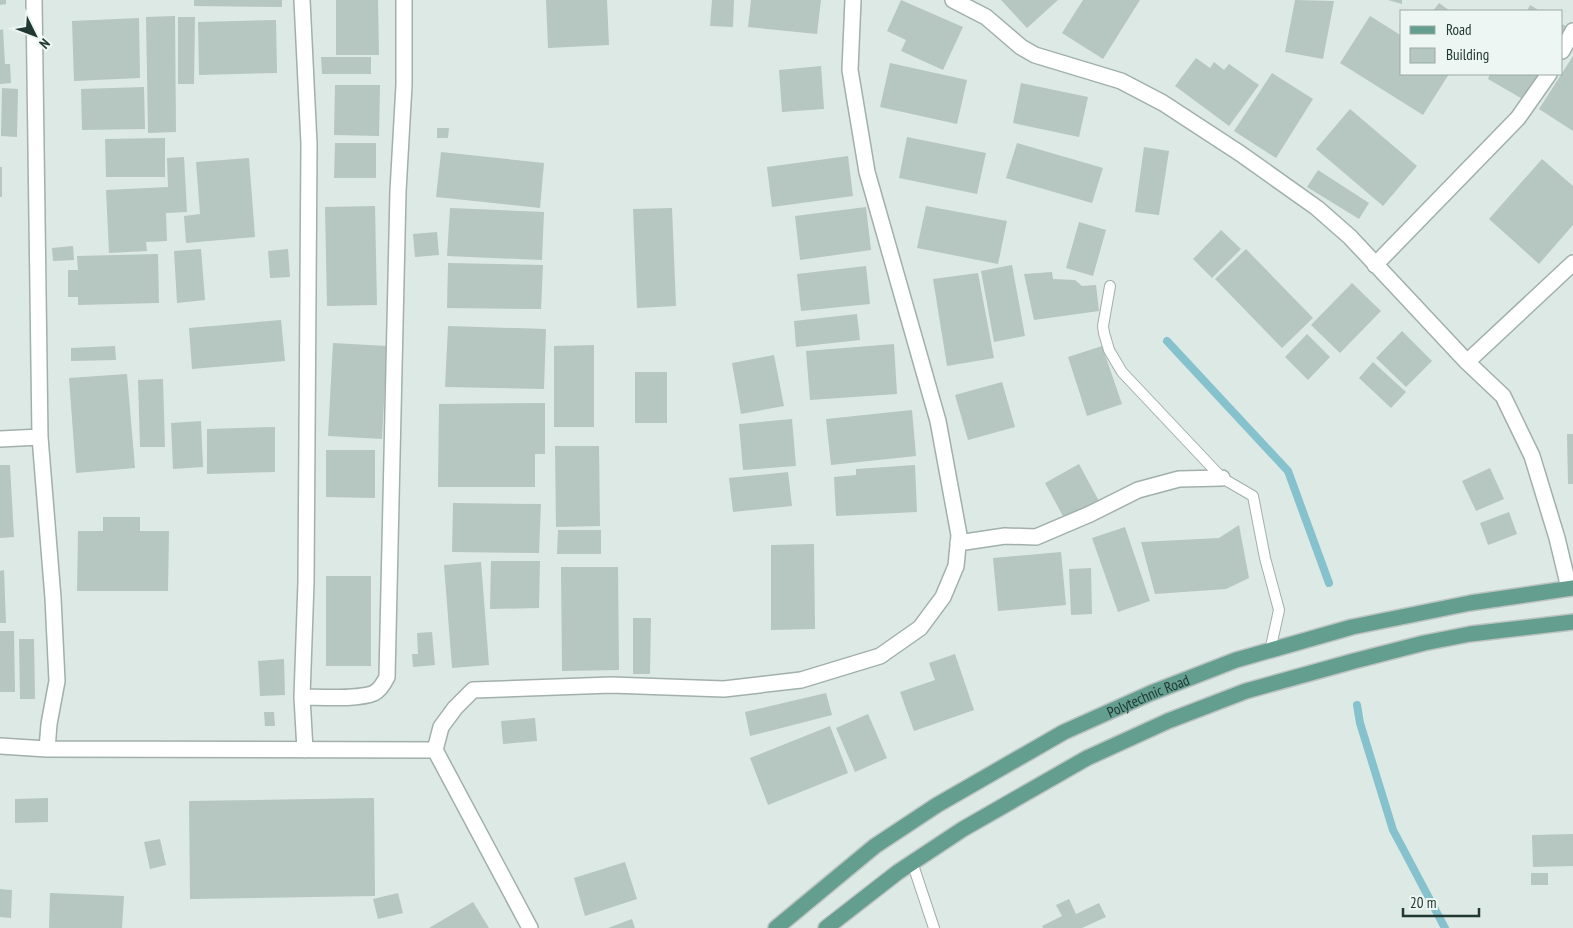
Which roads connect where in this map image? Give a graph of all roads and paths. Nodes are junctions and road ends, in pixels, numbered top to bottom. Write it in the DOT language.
graph roads {
  1 [pos="34,0"];
  2 [pos="302,0"];
  3 [pos="404,0"];
  4 [pos="853,0"];
  5 [pos="953,0"];
  6 [pos="1573,31"];
  7 [pos="1563,50"];
  8 [pos="1548,75"];
  9 [pos="1573,263"];
  10 [pos="1375,265"];
  11 [pos="1110,286"];
  12 [pos="1467,362"];
  13 [pos="40,438"];
  14 [pos="0,439"];
  15 [pos="1222,478"];
  16 [pos="958,543"];
  17 [pos="1571,588"];
  18 [pos="1573,622"];
  19 [pos="1270,651"];
  20 [pos="302,697"];
  21 [pos="0,746"];
  22 [pos="47,749"];
  23 [pos="305,750"];
  24 [pos="435,750"];
  25 [pos="912,862"];
  26 [pos="530,928"];
  27 [pos="776,928"];
  28 [pos="828,928"];
  29 [pos="934,928"];
  1 -- 13 [label="street"];
  2 -- 20 [label="street"];
  3 -- 20 [label="street"];
  4 -- 16 [label="street"];
  5 -- 10 [label="street"];
  6 -- 7 [label="street"];
  8 -- 10 [label="street"];
  9 -- 12 [label="street"];
  10 -- 12 [label="street"];
  11 -- 15 [label="lane"];
  12 -- 17 [label="street"];
  13 -- 14 [label="street"];
  13 -- 22 [label="street"];
  15 -- 16 [label="street"];
  15 -- 19 [label="lane"];
  16 -- 24 [label="street"];
  17 -- 19 [label="main road, Polytechnic Road"];
  18 -- 25 [label="main road, Polytechnic Road"];
  19 -- 27 [label="main road, Polytechnic Road"];
  20 -- 23 [label="street"];
  21 -- 22 [label="street"];
  22 -- 23 [label="street"];
  23 -- 24 [label="street"];
  24 -- 26 [label="street"];
  25 -- 28 [label="main road, Polytechnic Road"];
  25 -- 29 [label="lane"];
}
